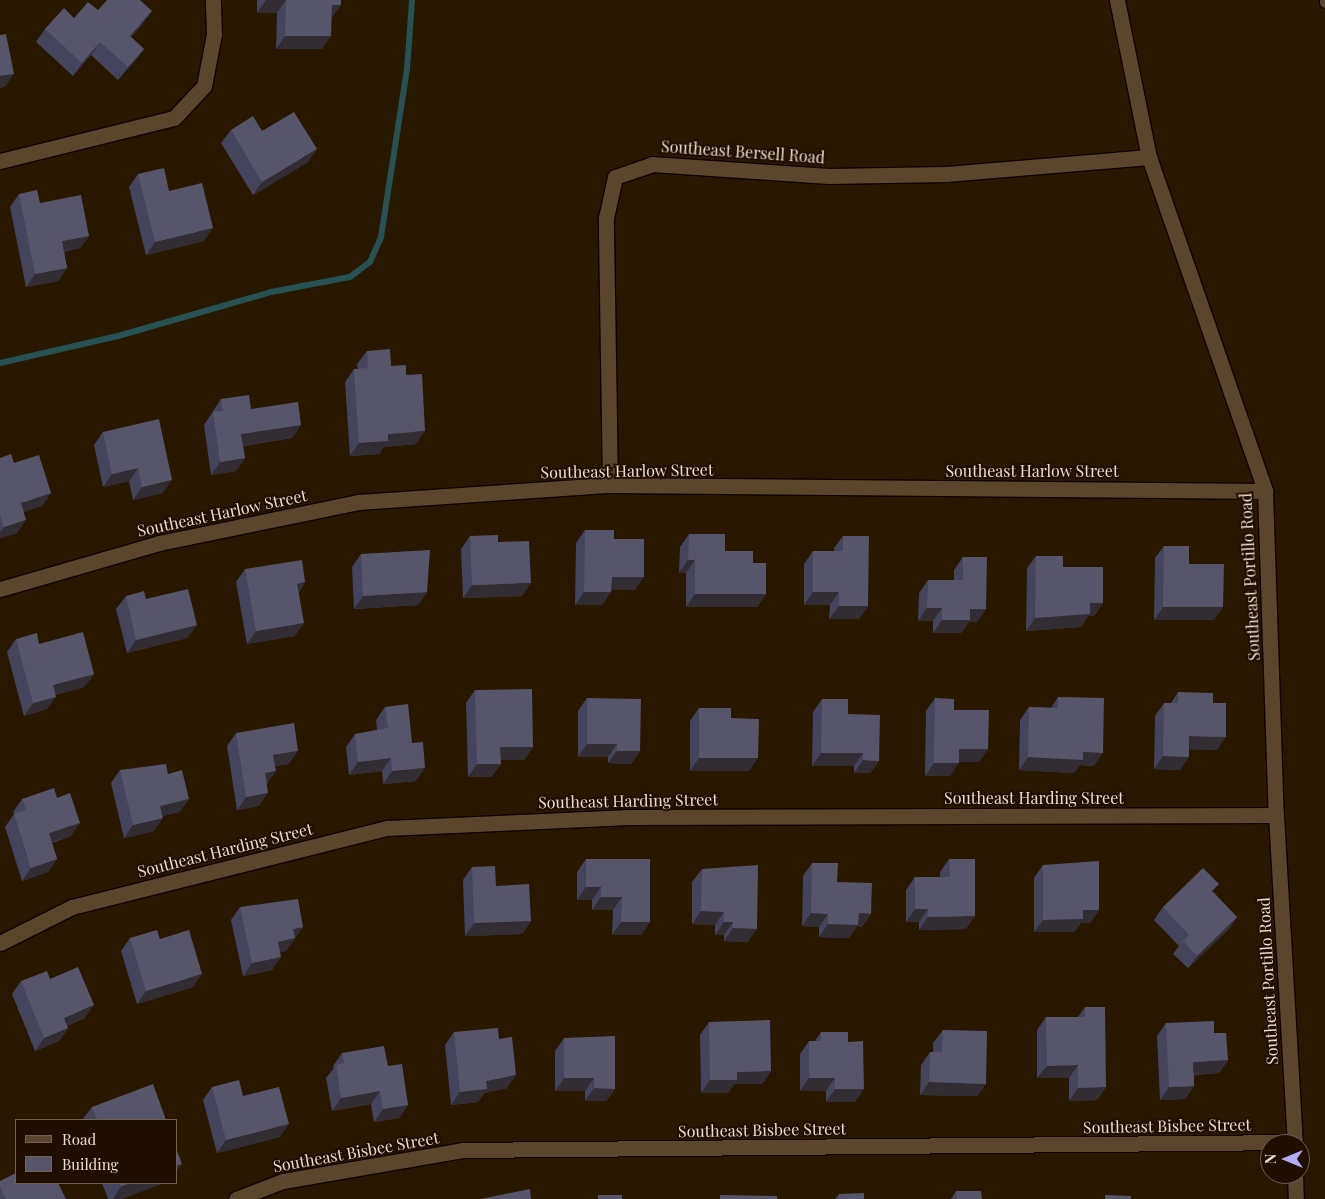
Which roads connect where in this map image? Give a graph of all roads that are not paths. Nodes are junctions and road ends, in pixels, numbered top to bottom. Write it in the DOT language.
graph roads {
  1 [pos="213,0"];
  2 [pos="1117,0"];
  3 [pos="1149,157"];
  4 [pos="0,162"];
  5 [pos="610,485"];
  6 [pos="1265,491"];
  7 [pos="0,590"];
  8 [pos="1276,815"];
  9 [pos="0,943"];
  10 [pos="1294,1134"];
  11 [pos="1260,1143"];
  12 [pos="1296,1184"];
  13 [pos="236,1199"];
  14 [pos="1296,1199"];
  1 -- 4 [label="street"];
  2 -- 3 [label="street, Southeast Portillo Road"];
  3 -- 5 [label="street, Southeast Bersell Road"];
  3 -- 6 [label="street, Southeast Portillo Road"];
  5 -- 6 [label="street, Southeast Harlow Street"];
  5 -- 7 [label="street, Southeast Harlow Street"];
  6 -- 8 [label="street, Southeast Portillo Road"];
  8 -- 9 [label="street, Southeast Harding Street"];
  8 -- 10 [label="street, Southeast Portillo Road"];
  11 -- 13 [label="street, Southeast Bisbee Street"];
  12 -- 14 [label="street"];
}
